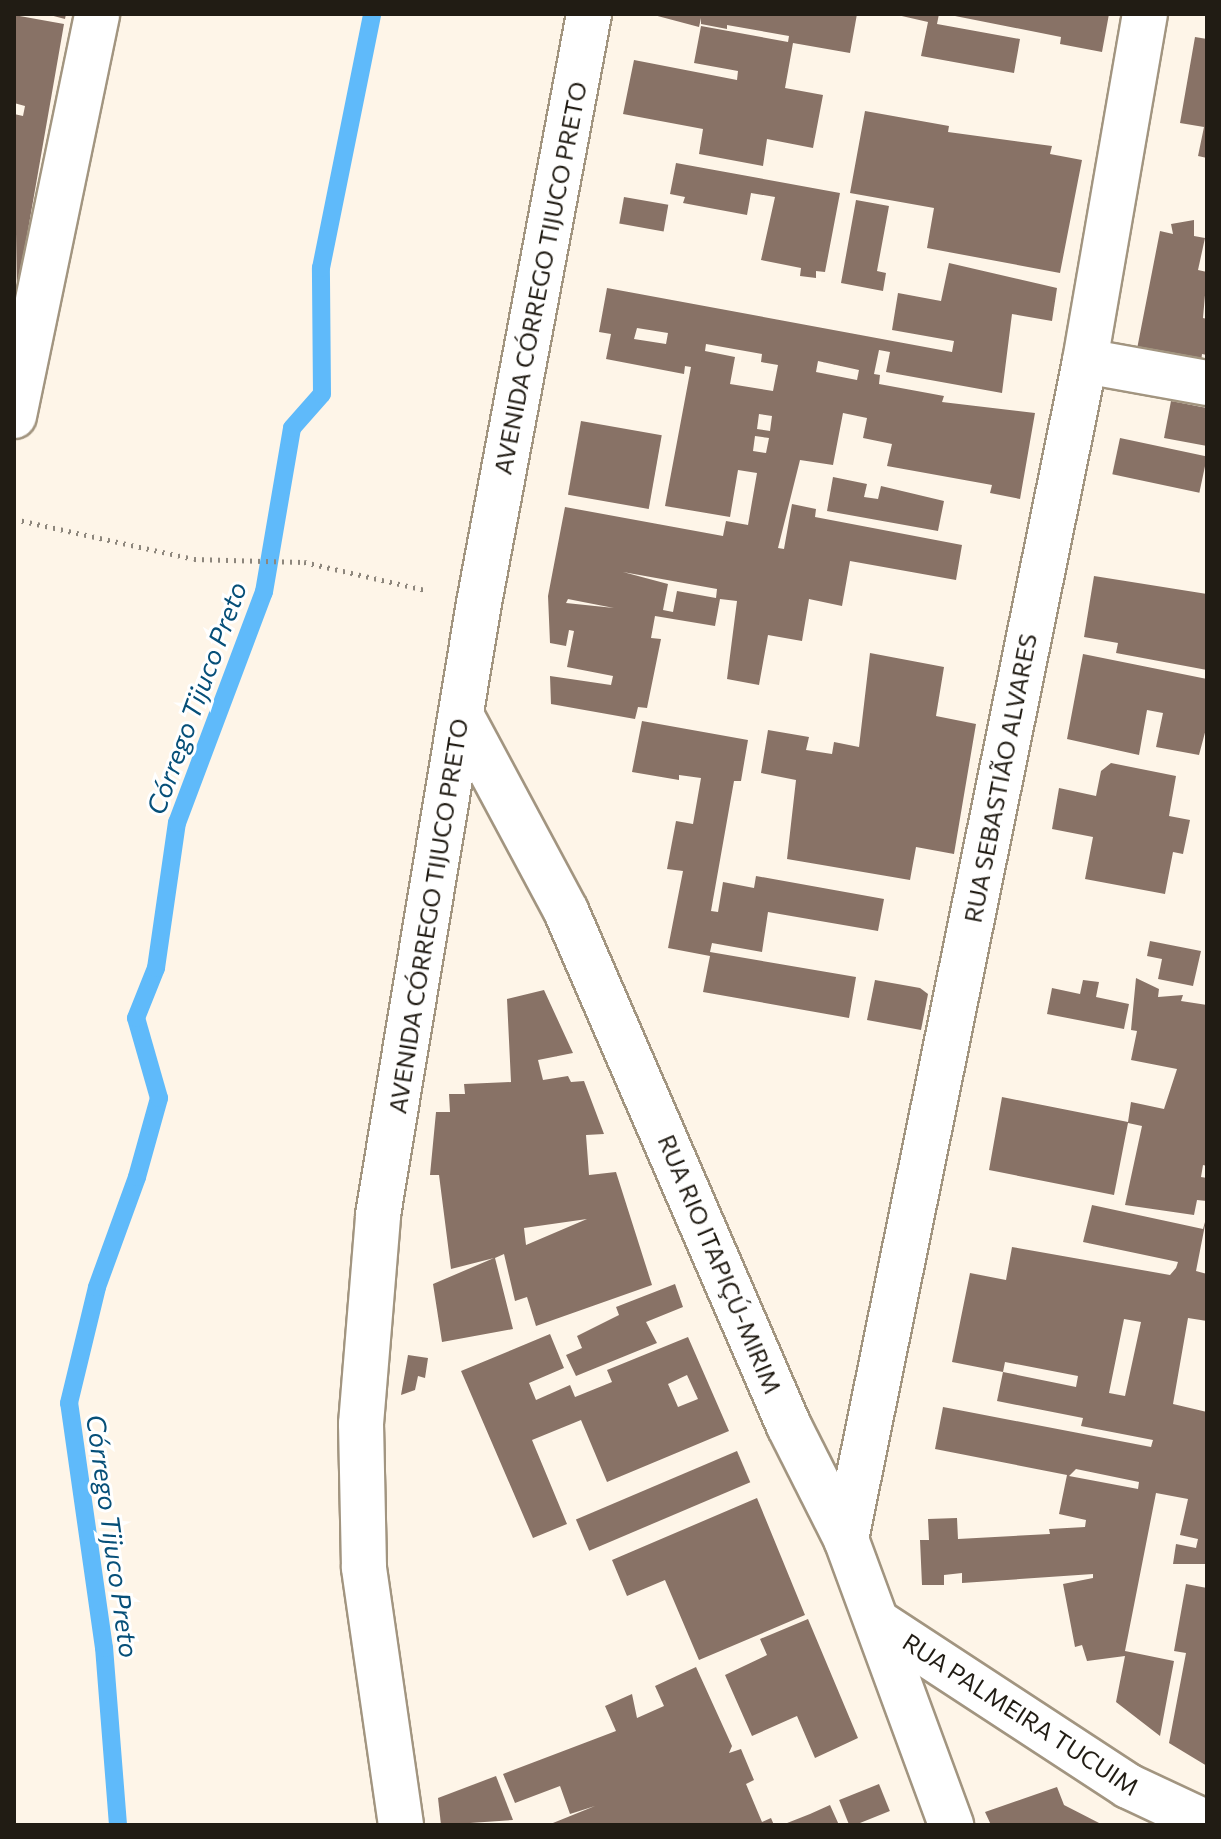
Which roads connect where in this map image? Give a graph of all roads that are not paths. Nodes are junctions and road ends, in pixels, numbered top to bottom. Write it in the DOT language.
graph roads {
  1 [pos="97,14"];
  2 [pos="589,14"];
  3 [pos="1145,14"];
  4 [pos="1085,361"];
  5 [pos="1207,383"];
  6 [pos="14,416"];
  7 [pos="461,715"];
  8 [pos="846,1539"];
  9 [pos="879,1623"];
  10 [pos="1207,1823"];
  11 [pos="401,1825"];
  12 [pos="951,1825"];
  1 -- 6 [label="street"];
  2 -- 7 [label="street, AVENIDA CÓRREGO TIJUCO PRETO"];
  3 -- 4 [label="street, RUA SEBASTIÃO ALVARES"];
  4 -- 5 [label="street"];
  4 -- 8 [label="street, RUA SEBASTIÃO ALVARES"];
  7 -- 8 [label="street, RUA RIO ITAPIÇÚ-MIRIM"];
  7 -- 11 [label="street, AVENIDA CÓRREGO TIJUCO PRETO"];
  8 -- 9 [label="street, RUA RIO ITAPIÇÚ-MIRIM"];
  9 -- 10 [label="street, RUA PALMEIRA TUCUIM"];
  9 -- 12 [label="street, RUA RIO ITAPIÇÚ-MIRIM"];
}
